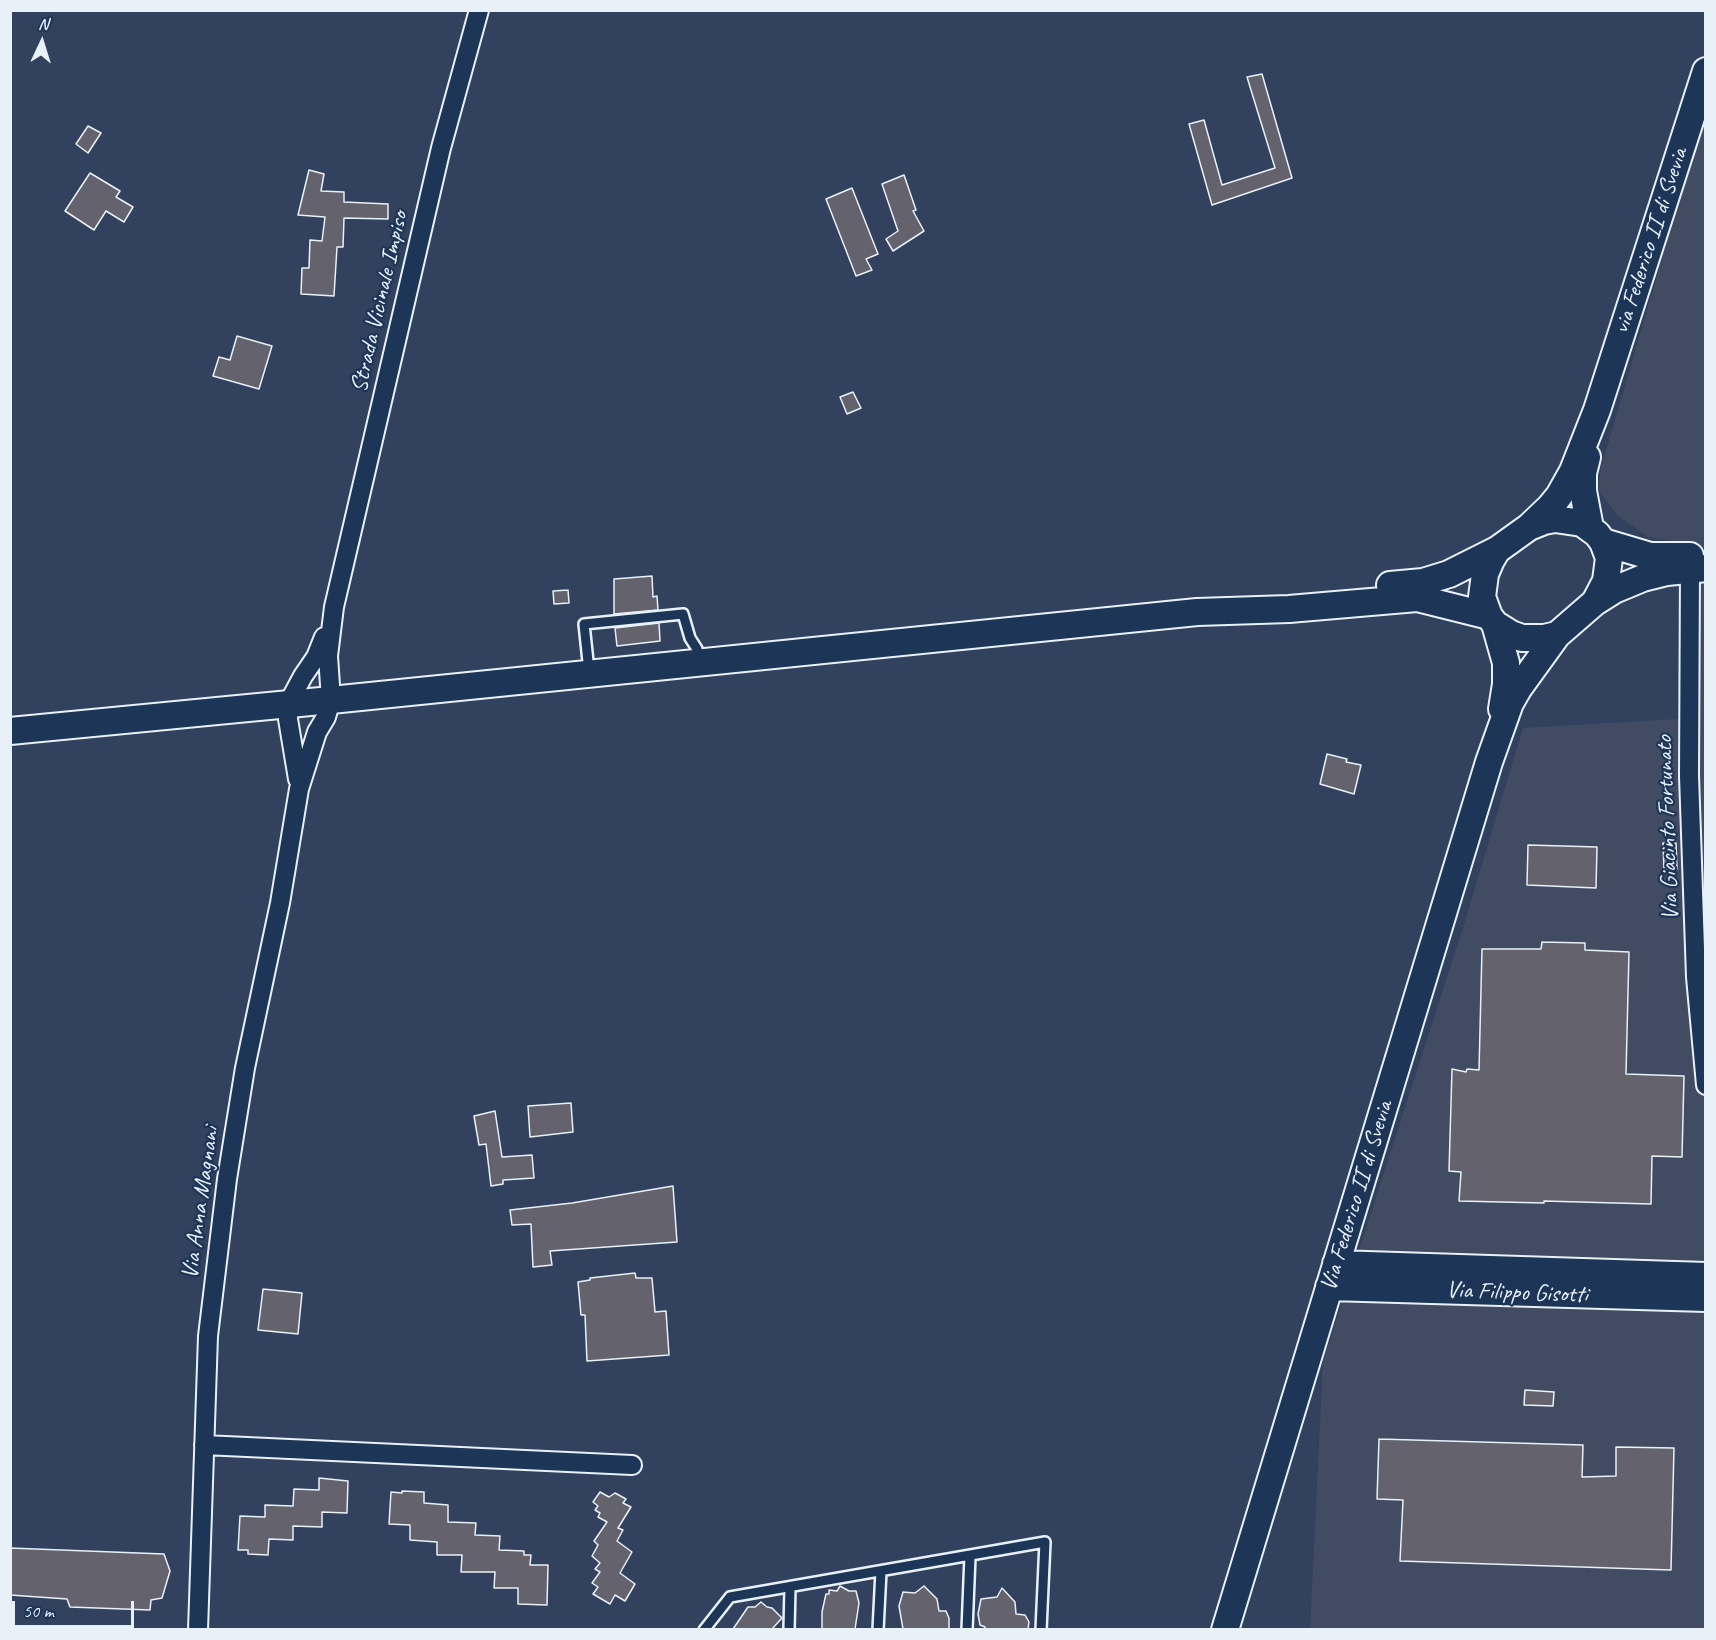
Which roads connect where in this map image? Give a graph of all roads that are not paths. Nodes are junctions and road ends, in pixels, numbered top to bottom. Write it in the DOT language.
graph roads {
  1 [pos="479,10"];
  2 [pos="1706,71"];
  3 [pos="1597,410"];
  4 [pos="1529,527"];
  5 [pos="1597,535"];
  6 [pos="1497,550"];
  7 [pos="1700,564"];
  8 [pos="1595,602"];
  9 [pos="334,607"];
  10 [pos="1197,612"];
  11 [pos="1492,620"];
  12 [pos="1557,635"];
  13 [pos="699,662"];
  14 [pos="589,674"];
  15 [pos="331,700"];
  16 [pos="288,704"];
  17 [pos="10,731"];
  18 [pos="1489,762"];
  19 [pos="299,789"];
  20 [pos="1706,1085"];
  21 [pos="1333,1275"];
  22 [pos="1706,1276"];
  23 [pos="1706,1298"];
  24 [pos="204,1445"];
  25 [pos="632,1465"];
  26 [pos="970,1556"];
  27 [pos="881,1571"];
  28 [pos="790,1587"];
  29 [pos="198,1629"];
  30 [pos="705,1629"];
  31 [pos="789,1629"];
  32 [pos="878,1629"];
  33 [pos="968,1629"];
  34 [pos="1041,1629"];
  35 [pos="1225,1629"];
  1 -- 9 [label="street, Strada Vicinale Impiso"];
  2 -- 3 [label="main road, via Federico II di Svevia"];
  3 -- 4 [label="main road"];
  3 -- 5 [label="main road"];
  4 -- 5 [label="main road"];
  4 -- 6 [label="main road"];
  5 -- 7 [label="main road"];
  5 -- 8 [label="main road"];
  6 -- 10 [label="main road"];
  6 -- 11 [label="main road"];
  7 -- 8 [label="main road"];
  7 -- 20 [label="street, Via Giacinto Fortunato"];
  8 -- 12 [label="main road"];
  9 -- 15 [label="street"];
  9 -- 16 [label="street"];
  10 -- 11 [label="main road"];
  10 -- 13 [label="main road"];
  11 -- 12 [label="main road"];
  11 -- 18 [label="main road"];
  12 -- 18 [label="main road"];
  13 -- 14 [label="main road"];
  13 -- 14 [label="lane"];
  14 -- 15 [label="main road"];
  15 -- 16 [label="main road"];
  15 -- 19 [label="street, Via Anna Magnani"];
  16 -- 17 [label="main road"];
  16 -- 19 [label="street, Via Anna Magnani"];
  18 -- 21 [label="main road, Via Federico II di Svevia"];
  19 -- 24 [label="street, Via Anna Magnani"];
  21 -- 22 [label="main road, Via Filippo Gisotti"];
  21 -- 23 [label="main road, Via Filippo Gisotti"];
  21 -- 35 [label="main road, Via Federico II di Svevia"];
  24 -- 25 [label="street"];
  24 -- 29 [label="street, Via Anna Magnani"];
  26 -- 27 [label="lane"];
  26 -- 33 [label="lane"];
  26 -- 34 [label="lane"];
  27 -- 28 [label="lane"];
  27 -- 32 [label="lane"];
  28 -- 30 [label="lane"];
  28 -- 31 [label="lane"];
}
